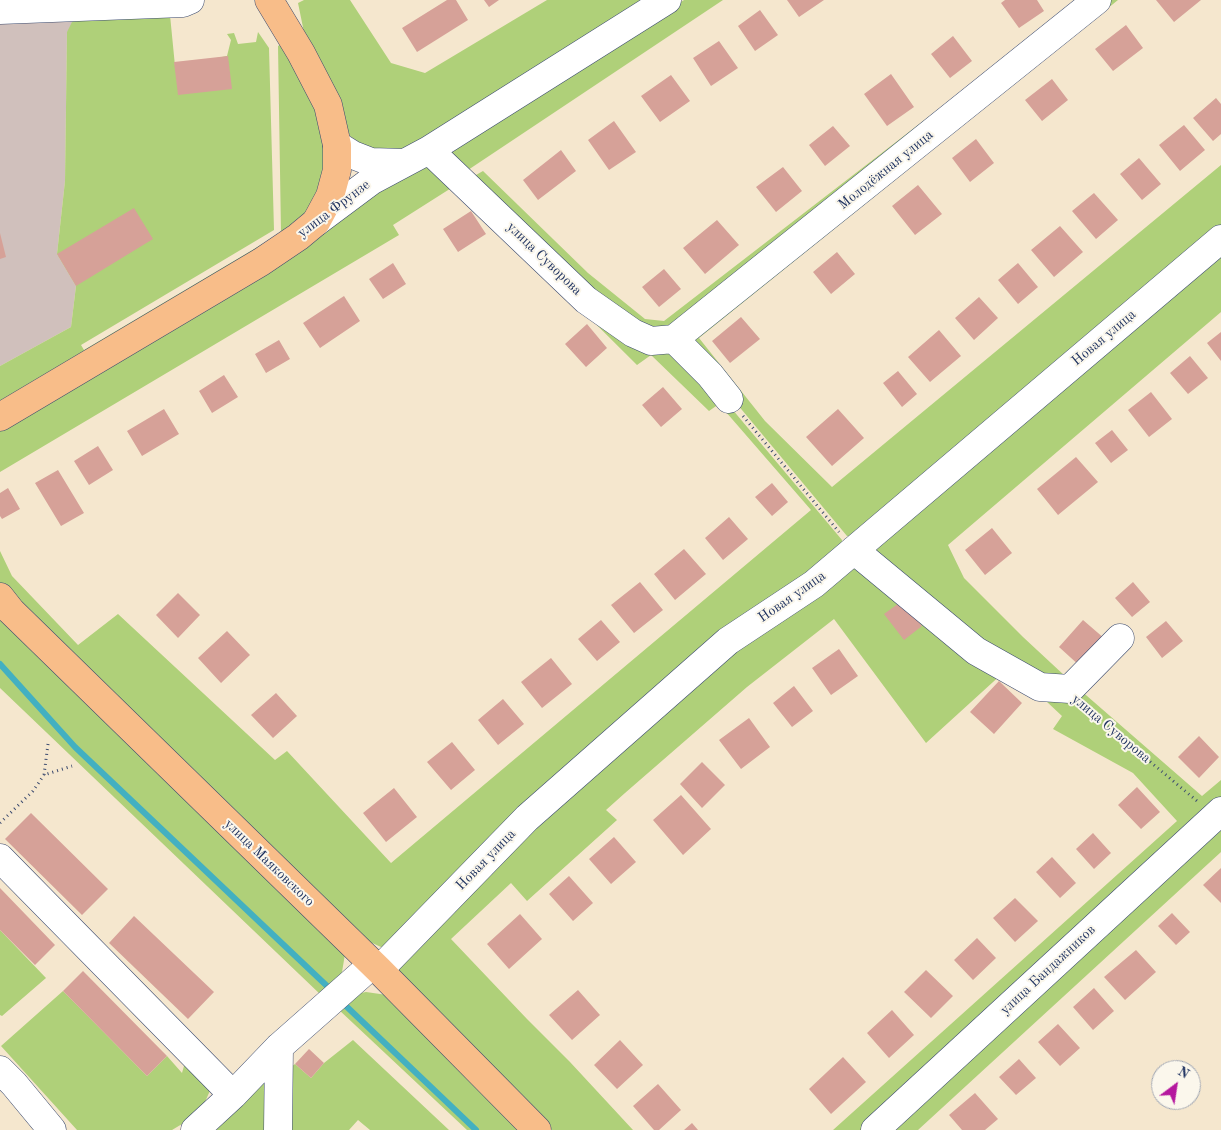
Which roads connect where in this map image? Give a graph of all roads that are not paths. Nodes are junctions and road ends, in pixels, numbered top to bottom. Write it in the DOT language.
graph roads {
  1 [pos="190,0"];
  2 [pos="268,0"];
  3 [pos="667,0"];
  4 [pos="1097,0"];
  5 [pos="0,10"];
  6 [pos="337,145"];
  7 [pos="429,150"];
  8 [pos="406,163"];
  9 [pos="316,222"];
  10 [pos="1221,240"];
  11 [pos="674,339"];
  12 [pos="729,399"];
  13 [pos="0,417"];
  14 [pos="854,550"];
  15 [pos="0,597"];
  16 [pos="1120,638"];
  17 [pos="1213,807"];
  18 [pos="0,858"];
  19 [pos="376,967"];
  20 [pos="279,1047"];
  21 [pos="0,1070"];
  22 [pos="233,1096"];
  23 [pos="52,1130"];
  24 [pos="195,1130"];
  25 [pos="278,1130"];
  26 [pos="537,1130"];
  27 [pos="875,1130"];
  1 -- 5 [label="street"];
  2 -- 6 [label="main road"];
  3 -- 7 [label="street, улица Фрунзе"];
  4 -- 11 [label="street, Молодёжная улица"];
  6 -- 8 [label="street"];
  6 -- 9 [label="main road"];
  7 -- 8 [label="street, улица Фрунзе"];
  7 -- 11 [label="street, улица Суворова"];
  8 -- 9 [label="street, улица Фрунзе"];
  9 -- 13 [label="main road, улица Фрунзе"];
  10 -- 14 [label="street, Новая улица"];
  11 -- 12 [label="street"];
  14 -- 16 [label="street, улица Суворова"];
  14 -- 19 [label="street, Новая улица"];
  15 -- 19 [label="main road, улица Маяковского"];
  17 -- 27 [label="street, улица Бандажников"];
  18 -- 22 [label="street"];
  19 -- 20 [label="street, Новая улица"];
  19 -- 26 [label="main road, улица Маяковского"];
  20 -- 22 [label="street, Новая улица"];
  20 -- 25 [label="street"];
  21 -- 23 [label="street"];
  22 -- 24 [label="street, Новая улица"];
}
